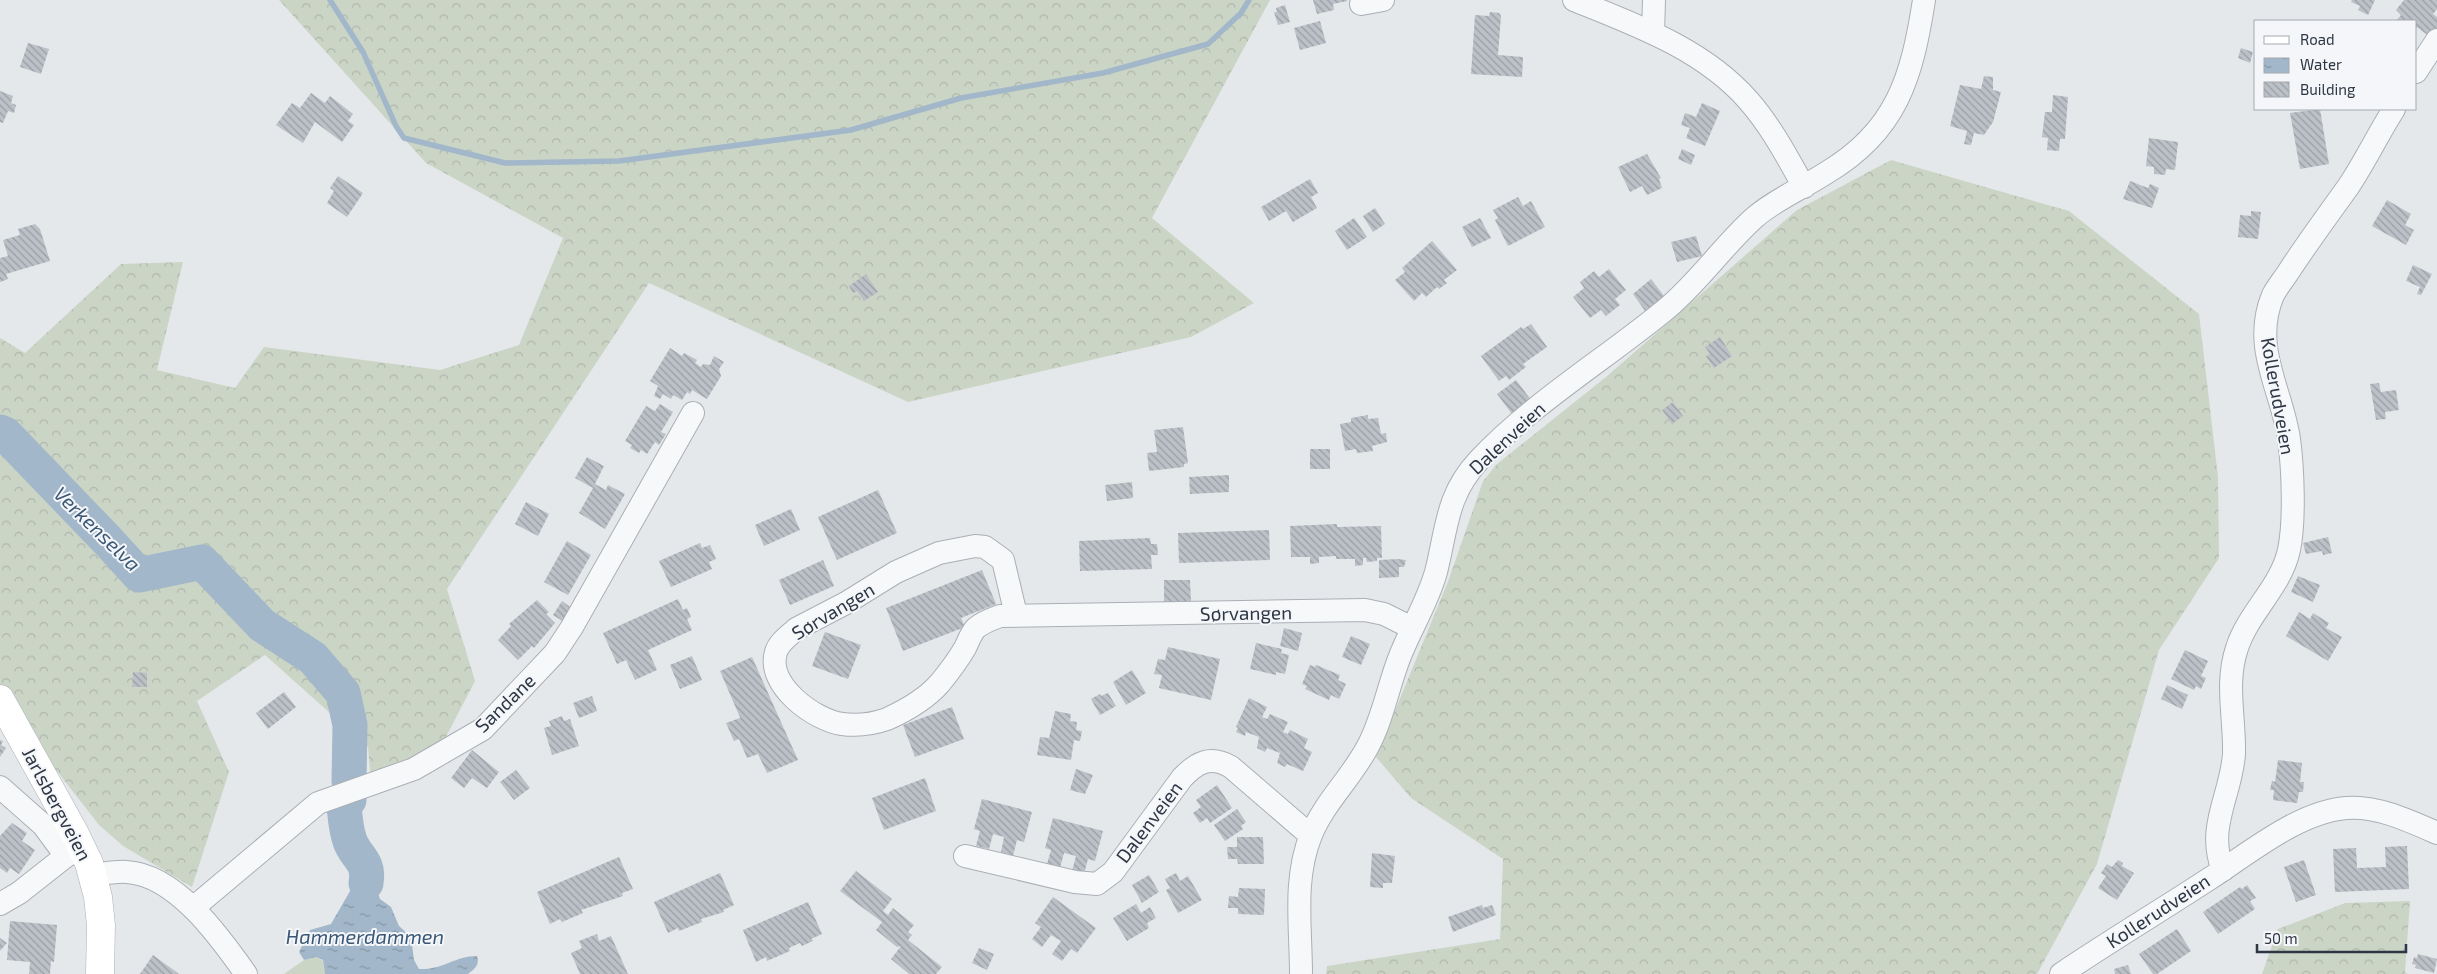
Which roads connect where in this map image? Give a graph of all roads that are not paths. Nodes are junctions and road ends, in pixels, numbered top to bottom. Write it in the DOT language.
graph roads {
  1 [pos="1383,0"];
  2 [pos="1574,0"];
  3 [pos="1654,0"];
  4 [pos="1924,0"];
  5 [pos="1361,4"];
  6 [pos="1653,33"];
  7 [pos="2437,40"];
  8 [pos="2417,70"];
  9 [pos="2393,110"];
  10 [pos="1804,187"];
  11 [pos="693,413"];
  12 [pos="1016,615"];
  13 [pos="1412,628"];
  14 [pos="0,699"];
  15 [pos="0,787"];
  16 [pos="2437,832"];
  17 [pos="1310,835"];
  18 [pos="74,852"];
  19 [pos="965,856"];
  20 [pos="2223,870"];
  21 [pos="92,875"];
  22 [pos="0,904"];
  23 [pos="193,908"];
  24 [pos="100,974"];
  25 [pos="246,974"];
  26 [pos="1302,974"];
  27 [pos="2061,974"];
  1 -- 5 [label="street"];
  2 -- 6 [label="street"];
  3 -- 6 [label="street"];
  4 -- 10 [label="street, Dalenveien"];
  6 -- 10 [label="street"];
  7 -- 8 [label="street"];
  9 -- 20 [label="street, Kollerudveien"];
  10 -- 13 [label="street, Dalenveien"];
  11 -- 23 [label="street, Sandane"];
  12 -- 12 [label="street, Sørvangen"];
  12 -- 13 [label="street, Sørvangen"];
  13 -- 17 [label="street, Dalenveien"];
  14 -- 18 [label="street, Jarlsbergveien"];
  15 -- 18 [label="street, Jarlsbergveien"];
  16 -- 20 [label="street"];
  17 -- 19 [label="street, Dalenveien"];
  17 -- 26 [label="street, Dalenveien"];
  18 -- 21 [label="street, Jarlsbergveien"];
  18 -- 22 [label="street"];
  20 -- 27 [label="street, Kollerudveien"];
  21 -- 23 [label="street"];
  21 -- 24 [label="street, Jarlsbergveien"];
  23 -- 25 [label="street"];
}
